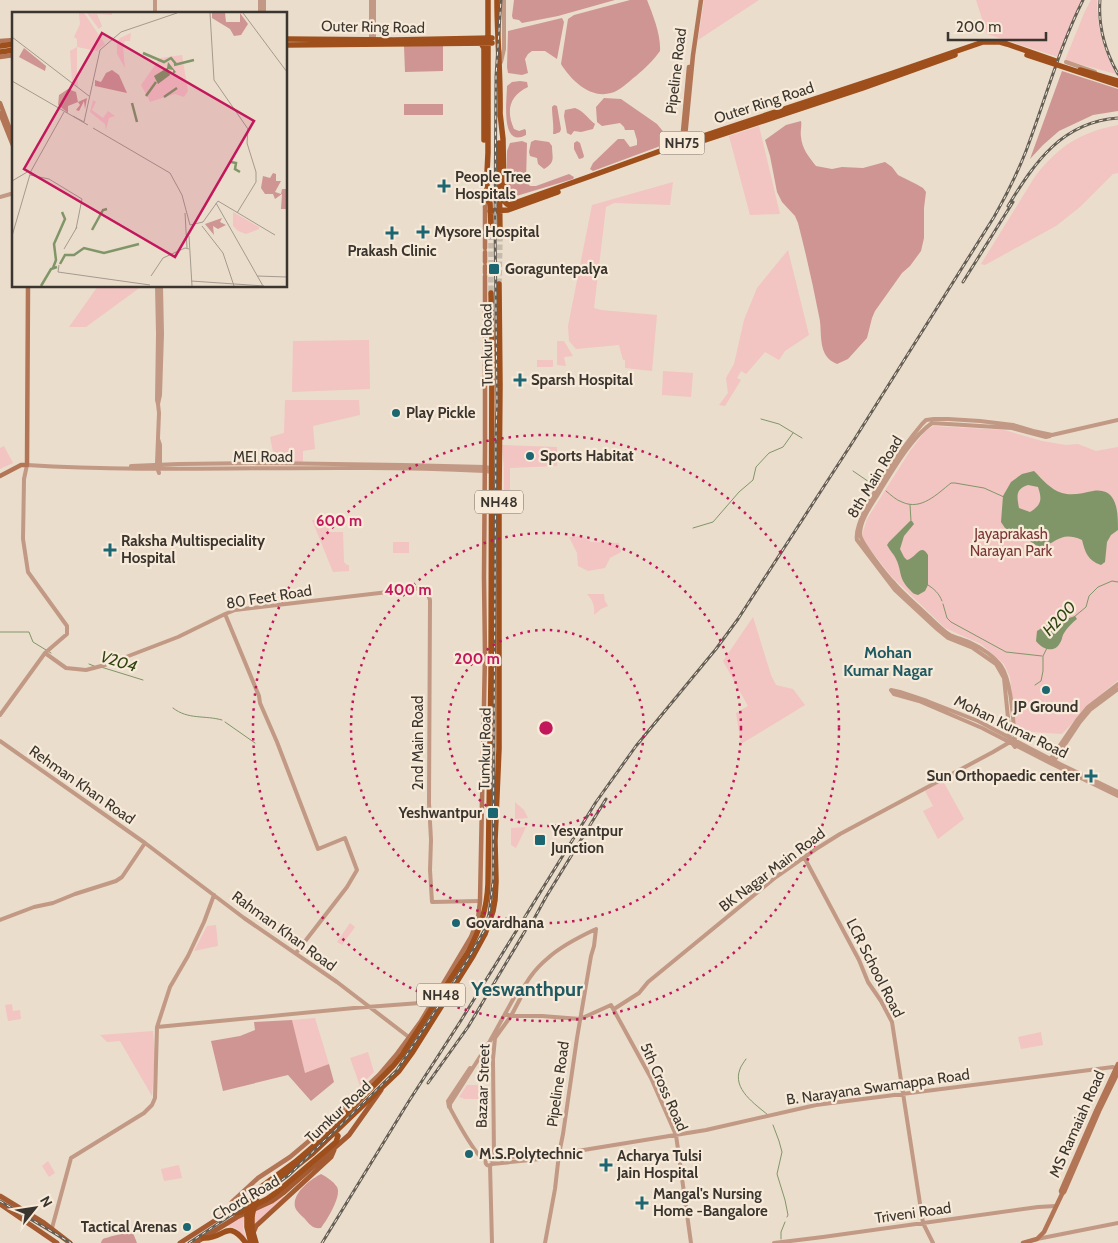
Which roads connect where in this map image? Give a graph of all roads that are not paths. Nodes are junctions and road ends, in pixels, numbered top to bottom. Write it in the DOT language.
graph roads {
  1 [pos="373,0"];
  2 [pos="488,0"];
  3 [pos="504,0"];
  4 [pos="699,0"];
  5 [pos="497,3"];
  6 [pos="288,39"];
  7 [pos="373,40"];
  8 [pos="0,41"];
  9 [pos="489,41"];
  10 [pos="497,41"];
  11 [pos="481,43"];
  12 [pos="288,45"];
  13 [pos="12,47"];
  14 [pos="12,47"];
  15 [pos="12,48"];
  16 [pos="0,52"];
  17 [pos="1027,53"];
  18 [pos="0,57"];
  19 [pos="489,58"];
  20 [pos="499,58"];
  21 [pos="1066,62"];
  22 [pos="500,66"];
  23 [pos="1118,82"];
  24 [pos="0,103"];
  25 [pos="0,113"];
  26 [pos="500,113"];
  27 [pos="684,126"];
  28 [pos="12,135"];
  29 [pos="12,143"];
  30 [pos="682,143"];
  31 [pos="487,162"];
  32 [pos="487,199"];
  33 [pos="500,210"];
  34 [pos="490,211"];
  35 [pos="490,226"];
  36 [pos="500,236"];
  37 [pos="499,284"];
  38 [pos="28,288"];
  39 [pos="159,288"];
  40 [pos="491,292"];
  41 [pos="1118,420"];
  42 [pos="27,464"];
  43 [pos="159,467"];
  44 [pos="485,469"];
  45 [pos="492,470"];
  46 [pos="499,471"];
  47 [pos="0,474"];
  48 [pos="225,614"];
  49 [pos="47,652"];
  50 [pos="430,674"];
  51 [pos="1118,684"];
  52 [pos="1118,689"];
  53 [pos="891,690"];
  54 [pos="0,715"];
  55 [pos="0,741"];
  56 [pos="1012,741"];
  57 [pos="1058,755"];
  58 [pos="1051,762"];
  59 [pos="1060,764"];
  60 [pos="1118,792"];
  61 [pos="1118,796"];
  62 [pos="146,843"];
  63 [pos="804,857"];
  64 [pos="214,895"];
  65 [pos="480,901"];
  66 [pos="0,920"];
  67 [pos="480,920"];
  68 [pos="296,953"];
  69 [pos="433,1002"];
  70 [pos="370,1007"];
  71 [pos="614,1009"];
  72 [pos="508,1015"];
  73 [pos="580,1019"];
  74 [pos="157,1027"];
  75 [pos="410,1038"];
  76 [pos="492,1042"];
  77 [pos="1118,1068"];
  78 [pos="375,1081"];
  79 [pos="386,1084"];
  80 [pos="903,1094"];
  81 [pos="334,1133"];
  82 [pos="676,1135"];
  83 [pos="335,1148"];
  84 [pos="559,1154"];
  85 [pos="484,1160"];
  86 [pos="492,1161"];
  87 [pos="0,1196"];
  88 [pos="253,1202"];
  89 [pos="0,1204"];
  90 [pos="1056,1206"];
  91 [pos="225,1214"];
  92 [pos="250,1216"];
  93 [pos="923,1223"];
  94 [pos="1118,1223"];
  95 [pos="52,1228"];
  96 [pos="1044,1232"];
  97 [pos="253,1236"];
  98 [pos="1051,1236"];
  99 [pos="203,1238"];
  100 [pos="1037,1239"];
  101 [pos="57,1243"];
  102 [pos="70,1243"];
  103 [pos="180,1243"];
  104 [pos="195,1243"];
  105 [pos="246,1243"];
  106 [pos="251,1243"];
  107 [pos="256,1243"];
  108 [pos="492,1243"];
  109 [pos="545,1243"];
  110 [pos="691,1243"];
  111 [pos="774,1243"];
  112 [pos="934,1243"];
  113 [pos="1023,1243"];
  1 -- 7 [label="street"];
  2 -- 9 [label="highway"];
  3 -- 22 [label="street"];
  4 -- 27 [label="main road, Pipeline Road"];
  4 -- 27 [label="main road, Pipeline Road"];
  5 -- 10 [label="highway"];
  6 -- 7 [label="highway, Outer Ring Road"];
  7 -- 9 [label="highway, Outer Ring Road"];
  8 -- 13 [label="main road"];
  9 -- 10 [label="highway"];
  9 -- 11 [label="highway, Outer Ring Road"];
  9 -- 19 [label="highway"];
  10 -- 20 [label="highway"];
  11 -- 12 [label="highway, Outer Ring Road"];
  11 -- 31 [label="highway"];
  14 -- 16 [label="highway"];
  15 -- 18 [label="main road"];
  17 -- 23 [label="highway, Outer Ring Road / NH75, bridge"];
  17 -- 30 [label="highway, Outer Ring Road / NH75"];
  17 -- 33 [label="highway, Outer Ring Road / NH75"];
  19 -- 20 [label="highway"];
  19 -- 31 [label="highway"];
  20 -- 22 [label="highway"];
  21 -- 23 [label="street"];
  22 -- 26 [label="highway"];
  24 -- 28 [label="main road"];
  25 -- 29 [label="main road"];
  26 -- 30 [label="highway, Outer Ring Road / NH75"];
  26 -- 33 [label="highway"];
  27 -- 30 [label="main road, Pipeline Road"];
  31 -- 32 [label="highway"];
  32 -- 34 [label="highway"];
  32 -- 44 [label="main road"];
  33 -- 34 [label="highway, Outer Ring Road / NH75"];
  33 -- 36 [label="highway"];
  34 -- 35 [label="highway"];
  37 -- 46 [label="highway, Tumkur Road / NH48"];
  38 -- 42 [label="main road"];
  39 -- 43 [label="street"];
  40 -- 45 [label="highway, Tumkur Road / NH48"];
  41 -- 56 [label="street, 8th Main Road"];
  42 -- 43 [label="street, MEI Road"];
  42 -- 47 [label="main road"];
  42 -- 49 [label="street"];
  43 -- 44 [label="street, MEI Road"];
  44 -- 45 [label="street, MEI Road"];
  44 -- 65 [label="main road"];
  45 -- 46 [label="street, MEI Road"];
  45 -- 67 [label="highway, Tumkur Road / NH48"];
  46 -- 79 [label="highway, Tumkur Road / NH48"];
  48 -- 49 [label="street, 80 Feet Road"];
  48 -- 50 [label="street, 80 Feet Road"];
  48 -- 68 [label="street"];
  49 -- 54 [label="street"];
  50 -- 65 [label="street, 2nd Main Road"];
  51 -- 58 [label="street"];
  52 -- 57 [label="street"];
  53 -- 56 [label="street, Mohan Kumar Road"];
  55 -- 62 [label="street, Rehman Khan Road"];
  56 -- 58 [label="street, Mohan Kumar Road"];
  56 -- 63 [label="street, BK Nagar Main Road"];
  57 -- 58 [label="street"];
  57 -- 59 [label="street"];
  58 -- 59 [label="street, Mohan Kumar Road"];
  58 -- 61 [label="street"];
  59 -- 60 [label="street, Mohan Kumar Road"];
  62 -- 64 [label="street, Rahman Khan Road"];
  62 -- 66 [label="street"];
  63 -- 71 [label="street, BK Nagar Main Road"];
  63 -- 80 [label="street, LCR School Road"];
  64 -- 68 [label="street, Rahman Khan Road"];
  64 -- 74 [label="street"];
  65 -- 67 [label="main road"];
  67 -- 69 [label="main road"];
  67 -- 75 [label="highway, Tumkur Road / NH48"];
  68 -- 70 [label="street, Rahman Khan Road"];
  69 -- 70 [label="street"];
  69 -- 75 [label="main road"];
  70 -- 74 [label="street"];
  70 -- 75 [label="street, Rahman Khan Road"];
  71 -- 73 [label="street, 5th Cross Road"];
  71 -- 82 [label="street, 5th Cross Road"];
  72 -- 73 [label="street"];
  72 -- 73 [label="street, Pipeline Road"];
  72 -- 76 [label="street, Bazaar Street"];
  72 -- 76 [label="street"];
  73 -- 84 [label="street, Pipeline Road"];
  74 -- 95 [label="street"];
  75 -- 78 [label="highway, Tumkur Road / NH48"];
  76 -- 85 [label="street"];
  76 -- 85 [label="street"];
  76 -- 86 [label="street"];
  76 -- 86 [label="street, Bazaar Street"];
  77 -- 80 [label="street, B. Narayana Swamappa Road"];
  77 -- 90 [label="main road, MS Ramaiah Road"];
  78 -- 88 [label="highway, Tumkur Road / NH48"];
  78 -- 91 [label="main road"];
  79 -- 81 [label="highway, Tumkur Road / NH48"];
  79 -- 83 [label="main road, Chord Road"];
  80 -- 82 [label="street, B. Narayana Swamappa Road"];
  80 -- 93 [label="street, LCR School Road"];
  81 -- 88 [label="highway, Tumkur Road / NH48"];
  81 -- 91 [label="highway"];
  82 -- 84 [label="street, B. Narayana Swamappa Road"];
  82 -- 110 [label="street, 5th Cross Road"];
  83 -- 97 [label="main road"];
  83 -- 99 [label="main road, Chord Road"];
  84 -- 86 [label="street, B. Narayana Swamappa Road"];
  84 -- 109 [label="street, Pipeline Road"];
  85 -- 86 [label="street"];
  86 -- 108 [label="street"];
  87 -- 95 [label="main road"];
  88 -- 92 [label="highway, Tumkur Road / NH48, bridge"];
  89 -- 101 [label="main road"];
  90 -- 93 [label="street, Triveni Road"];
  90 -- 96 [label="main road, MS Ramaiah Road"];
  91 -- 103 [label="main road"];
  92 -- 97 [label="highway, Tumkur Road / NH48"];
  92 -- 106 [label="highway, Tumkur Road / NH48"];
  93 -- 111 [label="street, Triveni Road"];
  93 -- 112 [label="street, LCR School Road"];
  94 -- 98 [label="street"];
  95 -- 102 [label="main road"];
  96 -- 98 [label="street"];
  96 -- 100 [label="main road, MS Ramaiah Road"];
  97 -- 107 [label="highway, Tumkur Road / NH48"];
  98 -- 100 [label="street"];
  99 -- 104 [label="main road, Chord Road"];
  99 -- 105 [label="highway"];
  100 -- 113 [label="main road, MS Ramaiah Road"];
}
